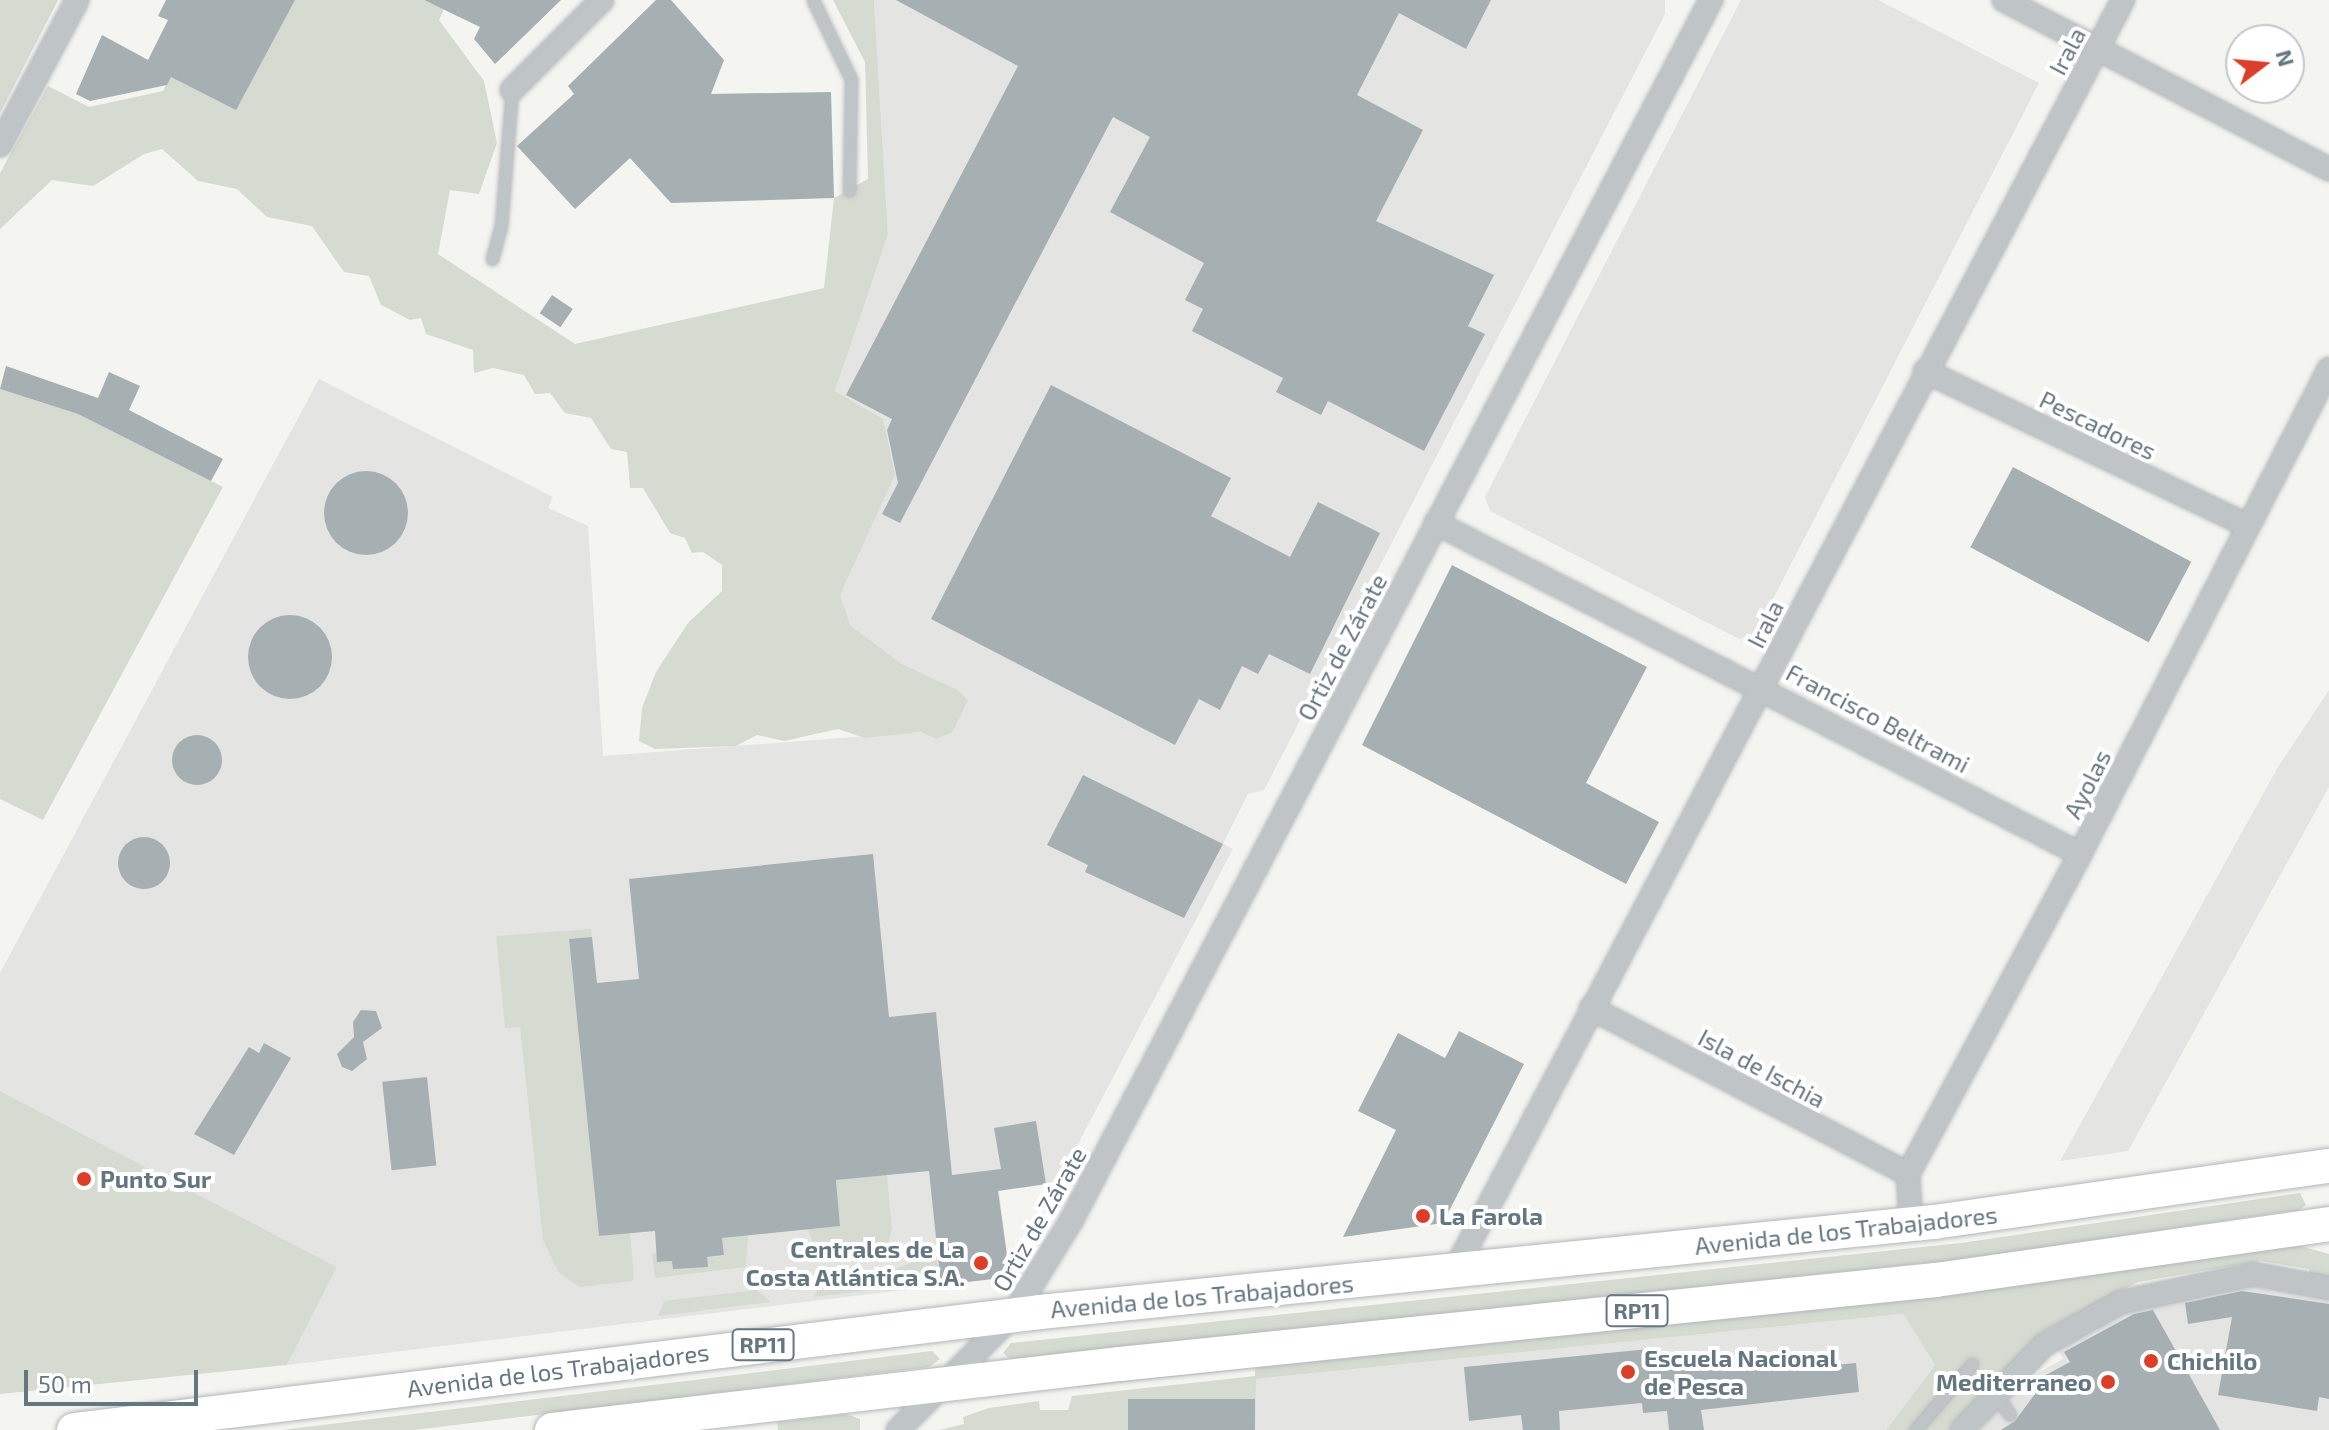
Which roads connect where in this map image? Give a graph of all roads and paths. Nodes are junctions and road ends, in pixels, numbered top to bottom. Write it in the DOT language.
graph roads {
  1 [pos="77,0"];
  2 [pos="602,0"];
  3 [pos="813,0"];
  4 [pos="1711,0"];
  5 [pos="2004,0"];
  6 [pos="2123,0"];
  7 [pos="2097,49"];
  8 [pos="512,90"];
  9 [pos="0,145"];
  10 [pos="2329,169"];
  11 [pos="849,190"];
  12 [pos="492,259"];
  13 [pos="2329,369"];
  14 [pos="1925,371"];
  15 [pos="1436,523"];
  16 [pos="2248,526"];
  17 [pos="1762,686"];
  18 [pos="2080,854"];
  19 [pos="1591,1008"];
  20 [pos="2328,1164"];
  21 [pos="1908,1174"];
  22 [pos="2329,1224"];
  23 [pos="1911,1225"];
  24 [pos="1454,1272"];
  25 [pos="2329,1288"];
  26 [pos="1013,1315"];
  27 [pos="1972,1364"];
  28 [pos="944,1385"];
  29 [pos="1996,1395"];
  30 [pos="2010,1415"];
  31 [pos="696,1426"];
  32 [pos="623,1428"];
  33 [pos="74,1430"];
  34 [pos="552,1430"];
  35 [pos="898,1430"];
  36 [pos="1915,1430"];
  37 [pos="1962,1430"];
  1 -- 9 [label="street"];
  2 -- 8 [label="street"];
  3 -- 11 [label="lane"];
  4 -- 15 [label="street, Ortiz de Zárate"];
  5 -- 7 [label="street"];
  6 -- 7 [label="street, Irala"];
  7 -- 10 [label="street"];
  7 -- 14 [label="street, Irala"];
  8 -- 12 [label="lane"];
  13 -- 16 [label="street, Ayolas"];
  14 -- 16 [label="street, Pescadores"];
  14 -- 17 [label="street, Irala"];
  15 -- 17 [label="street, Francisco Beltrami"];
  15 -- 26 [label="street, Ortiz de Zárate"];
  16 -- 18 [label="street, Ayolas"];
  17 -- 18 [label="street, Francisco Beltrami"];
  17 -- 19 [label="street, Irala"];
  18 -- 21 [label="street, Ayolas"];
  19 -- 21 [label="street, Isla de Ischia"];
  19 -- 24 [label="street, Irala"];
  20 -- 23 [label="main road, Avenida de los Trabajadores / RP11"];
  21 -- 23 [label="street"];
  22 -- 28 [label="main road, RP11"];
  23 -- 24 [label="main road, Avenida de los Trabajadores / RP11"];
  24 -- 26 [label="main road, Avenida de los Trabajadores / RP11"];
  25 -- 29 [label="street"];
  26 -- 28 [label="street, Ortiz de Zárate"];
  26 -- 33 [label="main road, Avenida de los Trabajadores / RP11"];
  27 -- 36 [label="lane"];
  28 -- 31 [label="main road, RP11"];
  28 -- 35 [label="street, Ortiz de Zárate"];
  29 -- 30 [label="lane"];
  29 -- 37 [label="street"];
  31 -- 32 [label="main road, RP11"];
  32 -- 34 [label="main road, RP11"];
}
